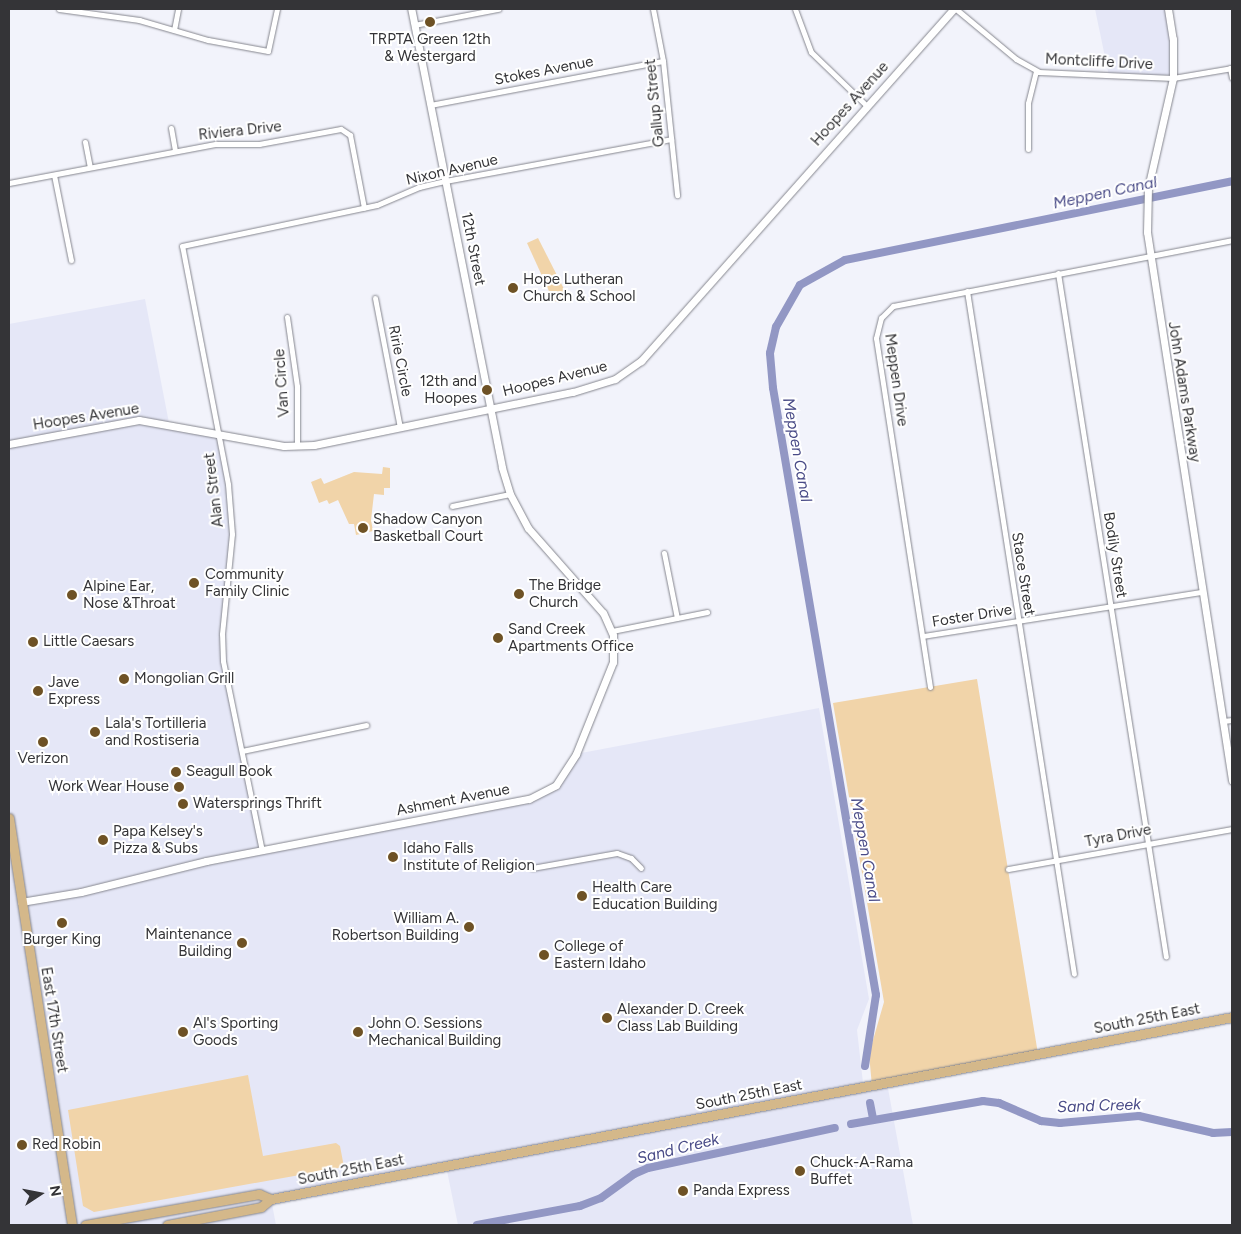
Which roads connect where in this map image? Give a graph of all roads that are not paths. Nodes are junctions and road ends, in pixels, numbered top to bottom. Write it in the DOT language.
graph roads {
  1 [pos="59,9"];
  2 [pos="178,9"];
  3 [pos="276,9"];
  4 [pos="411,9"];
  5 [pos="498,9"];
  6 [pos="653,9"];
  7 [pos="795,9"];
  8 [pos="954,9"];
  9 [pos="1168,9"];
  10 [pos="414,25"];
  11 [pos="174,30"];
  12 [pos="663,61"];
  13 [pos="1231,68"];
  14 [pos="1036,71"];
  15 [pos="1173,78"];
  16 [pos="1232,78"];
  17 [pos="430,105"];
  18 [pos="867,106"];
  19 [pos="171,128"];
  20 [pos="671,139"];
  21 [pos="85,142"];
  22 [pos="1028,149"];
  23 [pos="175,151"];
  24 [pos="90,167"];
  25 [pos="54,175"];
  26 [pos="446,181"];
  27 [pos="9,183"];
  28 [pos="677,196"];
  29 [pos="364,208"];
  30 [pos="1232,240"];
  31 [pos="182,246"];
  32 [pos="1149,255"];
  33 [pos="71,260"];
  34 [pos="1058,273"];
  35 [pos="967,291"];
  36 [pos="375,298"];
  37 [pos="287,317"];
  38 [pos="491,410"];
  39 [pos="400,428"];
  40 [pos="219,432"];
  41 [pos="9,444"];
  42 [pos="298,446"];
  43 [pos="510,494"];
  44 [pos="452,506"];
  45 [pos="664,553"];
  46 [pos="1202,592"];
  47 [pos="1111,607"];
  48 [pos="707,612"];
  49 [pos="677,618"];
  50 [pos="1018,622"];
  51 [pos="612,631"];
  52 [pos="923,636"];
  53 [pos="930,687"];
  54 [pos="1232,720"];
  55 [pos="1223,721"];
  56 [pos="366,725"];
  57 [pos="242,751"];
  58 [pos="1232,780"];
  59 [pos="9,818"];
  60 [pos="1232,829"];
  61 [pos="1146,842"];
  62 [pos="262,851"];
  63 [pos="1056,860"];
  64 [pos="532,868"];
  65 [pos="641,868"];
  66 [pos="1008,869"];
  67 [pos="21,902"];
  68 [pos="1166,957"];
  69 [pos="1074,974"];
  70 [pos="1232,1017"];
  71 [pos="271,1199"];
  72 [pos="72,1225"];
  73 [pos="86,1225"];
  74 [pos="167,1225"];
  1 -- 11 [label="street"];
  2 -- 11 [label="street"];
  3 -- 11 [label="street"];
  4 -- 10 [label="street, 12th Street"];
  5 -- 10 [label="street"];
  6 -- 12 [label="street, Gallup Street"];
  7 -- 18 [label="street"];
  8 -- 14 [label="street, Montcliffe Drive"];
  8 -- 18 [label="street, Hoopes Avenue"];
  9 -- 15 [label="street, John Adams Parkway"];
  10 -- 17 [label="street, 12th Street"];
  12 -- 17 [label="street, Stokes Avenue"];
  12 -- 20 [label="street, Gallup Street"];
  13 -- 15 [label="street, Montcliffe Drive"];
  13 -- 16 [label="street"];
  14 -- 15 [label="street, Montcliffe Drive"];
  14 -- 22 [label="street"];
  15 -- 32 [label="street, John Adams Parkway"];
  17 -- 26 [label="street, 12th Street"];
  18 -- 38 [label="street, Hoopes Avenue"];
  19 -- 23 [label="street"];
  20 -- 26 [label="street, Nixon Avenue"];
  20 -- 28 [label="street, Gallup Street"];
  21 -- 24 [label="street"];
  23 -- 24 [label="street, Riviera Drive"];
  23 -- 29 [label="street, Riviera Drive"];
  24 -- 25 [label="street, Riviera Drive"];
  25 -- 27 [label="street, Riviera Drive"];
  25 -- 33 [label="street"];
  26 -- 29 [label="street, Nixon Avenue"];
  26 -- 38 [label="street, 12th Street"];
  29 -- 31 [label="street, Nixon Avenue"];
  30 -- 32 [label="street, Meppen Drive"];
  31 -- 40 [label="street, Alan Street"];
  32 -- 34 [label="street, Meppen Drive"];
  32 -- 46 [label="street, John Adams Parkway"];
  34 -- 35 [label="street, Meppen Drive"];
  34 -- 47 [label="street, Bodily Street"];
  35 -- 50 [label="street, Stace Street"];
  35 -- 52 [label="street, Meppen Drive"];
  36 -- 39 [label="street, Ririe Circle"];
  37 -- 42 [label="street, Van Circle"];
  38 -- 39 [label="street, Hoopes Avenue"];
  38 -- 43 [label="street, 12th Street"];
  39 -- 42 [label="street, Hoopes Avenue"];
  40 -- 41 [label="street, Hoopes Avenue"];
  40 -- 42 [label="street, Hoopes Avenue"];
  40 -- 57 [label="street, Alan Street"];
  43 -- 44 [label="street"];
  43 -- 51 [label="street, Ashment Avenue"];
  45 -- 49 [label="street"];
  46 -- 47 [label="street, Foster Drive"];
  46 -- 55 [label="street, John Adams Parkway"];
  47 -- 50 [label="street, Foster Drive"];
  47 -- 61 [label="street, Bodily Street"];
  48 -- 49 [label="street"];
  49 -- 51 [label="street"];
  50 -- 52 [label="street, Foster Drive"];
  50 -- 63 [label="street, Stace Street"];
  51 -- 62 [label="street, Ashment Avenue"];
  52 -- 53 [label="street, Meppen Drive"];
  54 -- 55 [label="street"];
  55 -- 58 [label="street, John Adams Parkway"];
  56 -- 57 [label="street"];
  57 -- 62 [label="street, Alan Street"];
  59 -- 67 [label="main road, East 17th Street"];
  60 -- 61 [label="street, Tyra Drive"];
  61 -- 63 [label="street, Tyra Drive"];
  61 -- 68 [label="street, Bodily Street"];
  62 -- 67 [label="street, Ashment Avenue"];
  63 -- 66 [label="street, Tyra Drive"];
  63 -- 69 [label="street, Stace Street"];
  64 -- 65 [label="street"];
  67 -- 72 [label="main road, East 17th Street"];
  70 -- 71 [label="main road, South 25th East"];
  71 -- 73 [label="main road, South 25th East"];
  71 -- 74 [label="main road, South 25th East"];
}
